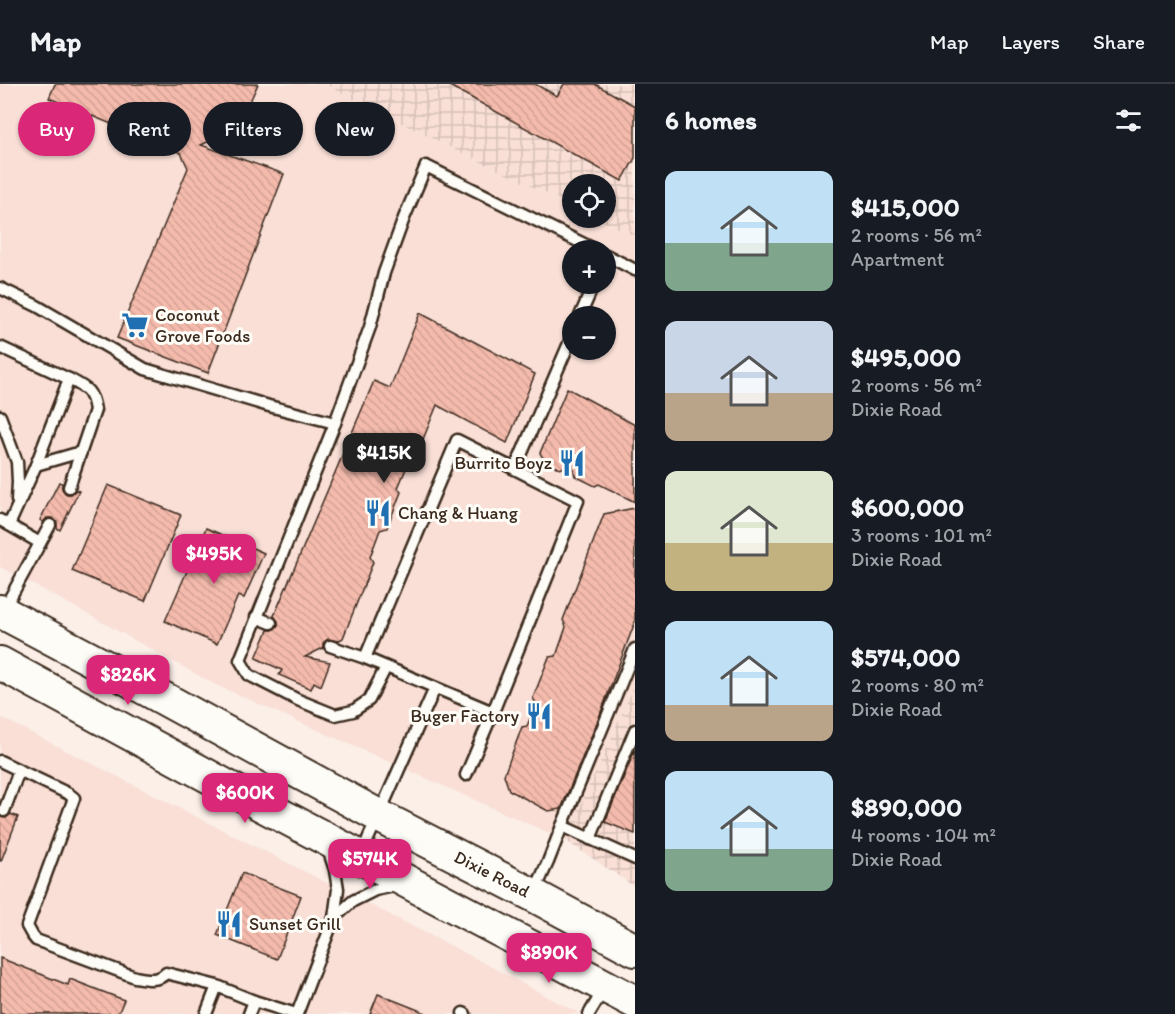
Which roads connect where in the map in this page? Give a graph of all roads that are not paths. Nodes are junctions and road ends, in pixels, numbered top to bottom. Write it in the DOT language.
graph roads {
  1 [pos="576,240"];
  2 [pos="616,261"];
  3 [pos="635,270"];
  4 [pos="0,288"];
  5 [pos="0,347"];
  6 [pos="562,360"];
  7 [pos="69,379"];
  8 [pos="0,416"];
  9 [pos="335,423"];
  10 [pos="81,452"];
  11 [pos="36,465"];
  12 [pos="515,469"];
  13 [pos="69,487"];
  14 [pos="16,507"];
  15 [pos="4,523"];
  16 [pos="50,525"];
  17 [pos="40,543"];
  18 [pos="1,611"];
  19 [pos="256,618"];
  20 [pos="271,623"];
  21 [pos="330,646"];
  22 [pos="635,649"];
  23 [pos="365,658"];
  24 [pos="0,663"];
  25 [pos="386,667"];
  26 [pos="117,673"];
  27 [pos="435,688"];
  28 [pos="493,712"];
  29 [pos="95,716"];
  30 [pos="635,730"];
  31 [pos="0,761"];
  32 [pos="19,771"];
  33 [pos="466,775"];
  34 [pos="4,811"];
  35 [pos="379,816"];
  36 [pos="562,826"];
  37 [pos="324,837"];
  38 [pos="590,839"];
  39 [pos="360,857"];
  40 [pos="635,859"];
  41 [pos="410,882"];
  42 [pos="533,895"];
  43 [pos="334,918"];
  44 [pos="515,938"];
  45 [pos="635,950"];
  46 [pos="217,986"];
  47 [pos="606,987"];
  48 [pos="254,1001"];
  49 [pos="635,1002"];
  50 [pos="206,1014"];
  51 [pos="249,1014"];
  52 [pos="297,1014"];
  53 [pos="589,1014"];
  1 -- 9 [label="lane"];
  2 -- 3 [label="lane"];
  4 -- 9 [label="lane"];
  5 -- 7 [label="lane"];
  6 -- 12 [label="lane"];
  7 -- 10 [label="lane"];
  7 -- 11 [label="lane"];
  8 -- 14 [label="lane"];
  9 -- 19 [label="lane"];
  10 -- 11 [label="lane"];
  10 -- 13 [label="lane"];
  11 -- 14 [label="lane"];
  12 -- 23 [label="lane"];
  12 -- 28 [label="lane"];
  14 -- 15 [label="lane"];
  15 -- 17 [label="lane"];
  16 -- 17 [label="lane"];
  17 -- 18 [label="lane"];
  18 -- 26 [label="main road, Dixie Road"];
  19 -- 20 [label="lane"];
  19 -- 25 [label="lane"];
  21 -- 23 [label="lane"];
  22 -- 36 [label="lane"];
  23 -- 25 [label="lane"];
  24 -- 29 [label="main road"];
  25 -- 27 [label="lane"];
  26 -- 29 [label="main road"];
  26 -- 35 [label="main road, Dixie Road"];
  27 -- 28 [label="lane"];
  27 -- 35 [label="lane"];
  28 -- 33 [label="lane"];
  29 -- 37 [label="main road"];
  30 -- 38 [label="lane"];
  31 -- 32 [label="lane"];
  32 -- 34 [label="lane"];
  32 -- 46 [label="lane"];
  35 -- 39 [label="lane"];
  35 -- 42 [label="main road, Dixie Road"];
  36 -- 38 [label="lane"];
  36 -- 42 [label="lane"];
  37 -- 39 [label="main road"];
  37 -- 43 [label="lane"];
  38 -- 40 [label="lane"];
  39 -- 41 [label="main road"];
  41 -- 43 [label="lane"];
  41 -- 44 [label="main road"];
  42 -- 44 [label="main road"];
  42 -- 45 [label="main road, Dixie Road"];
  43 -- 52 [label="lane"];
  44 -- 47 [label="main road"];
  46 -- 48 [label="lane"];
  46 -- 50 [label="lane"];
  47 -- 49 [label="main road"];
  47 -- 53 [label="lane"];
  48 -- 51 [label="lane"];
  48 -- 52 [label="lane"];
}
